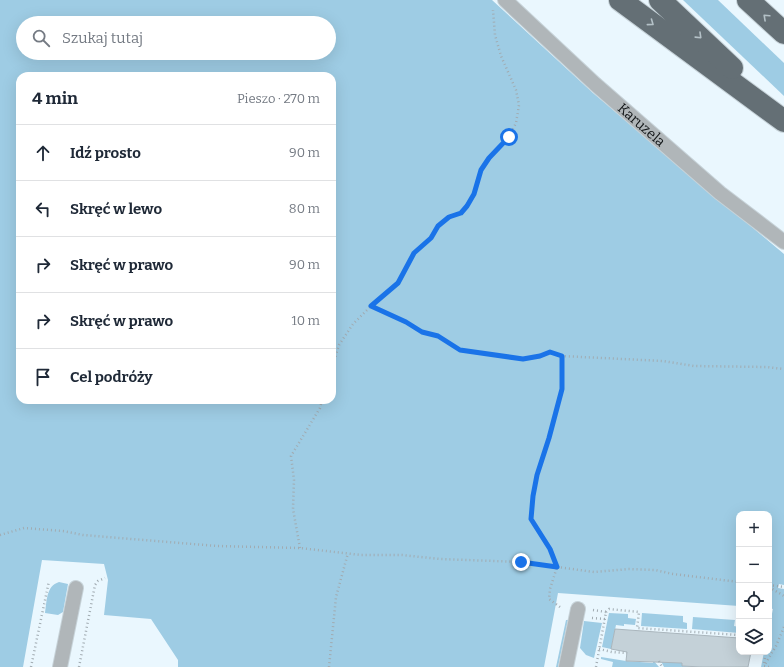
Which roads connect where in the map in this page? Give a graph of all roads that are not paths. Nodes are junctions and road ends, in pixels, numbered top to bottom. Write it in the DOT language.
graph roads {
  1 [pos="620,0"];
  2 [pos="660,0"];
  3 [pos="748,0"];
  4 [pos="499,3"];
  5 [pos="784,33"];
  6 [pos="784,118"];
  7 [pos="784,121"];
  8 [pos="784,242"];
  9 [pos="76,588"];
  10 [pos="582,609"];
  11 [pos="60,667"];
  12 [pos="566,667"];
  1 -- 7 [label="highway, one-way"];
  2 -- 6 [label="highway, one-way"];
  5 -- 3 [label="highway, one-way"];
  4 -- 8 [label="street, Karuzela"];
  9 -- 11 [label="street"];
  10 -- 12 [label="street"];
}
